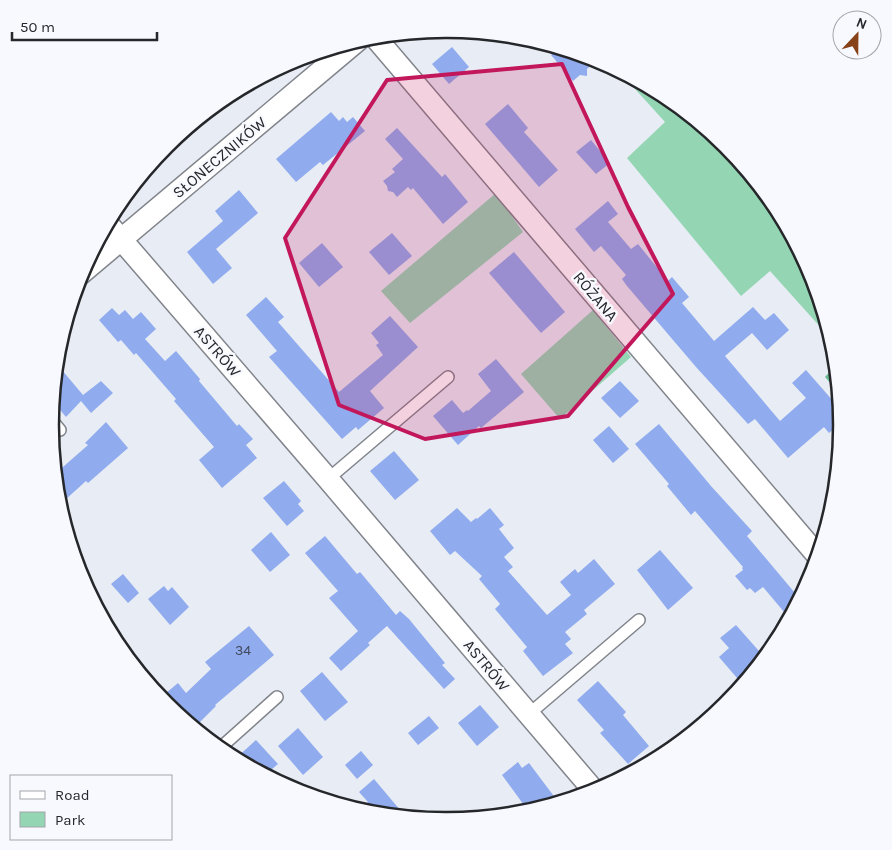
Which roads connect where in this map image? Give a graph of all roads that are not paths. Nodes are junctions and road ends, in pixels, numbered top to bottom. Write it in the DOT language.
graph roads {
  1 [pos="380,43"];
  2 [pos="344,51"];
  3 [pos="112,229"];
  4 [pos="121,240"];
  5 [pos="94,262"];
  6 [pos="448,378"];
  7 [pos="328,479"];
  8 [pos="813,550"];
  9 [pos="639,620"];
  10 [pos="277,697"];
  11 [pos="529,714"];
  12 [pos="226,743"];
  13 [pos="589,785"];
  1 -- 8 [label="street, RÓŻANA"];
  2 -- 4 [label="street, SŁONECZNIKÓW"];
  3 -- 4 [label="street, ASTRÓW"];
  4 -- 5 [label="street, SŁONECZNIKÓW"];
  4 -- 7 [label="street, ASTRÓW"];
  6 -- 7 [label="lane"];
  7 -- 11 [label="street, ASTRÓW"];
  9 -- 11 [label="lane"];
  10 -- 12 [label="lane"];
  11 -- 13 [label="street, ASTRÓW"];
}
